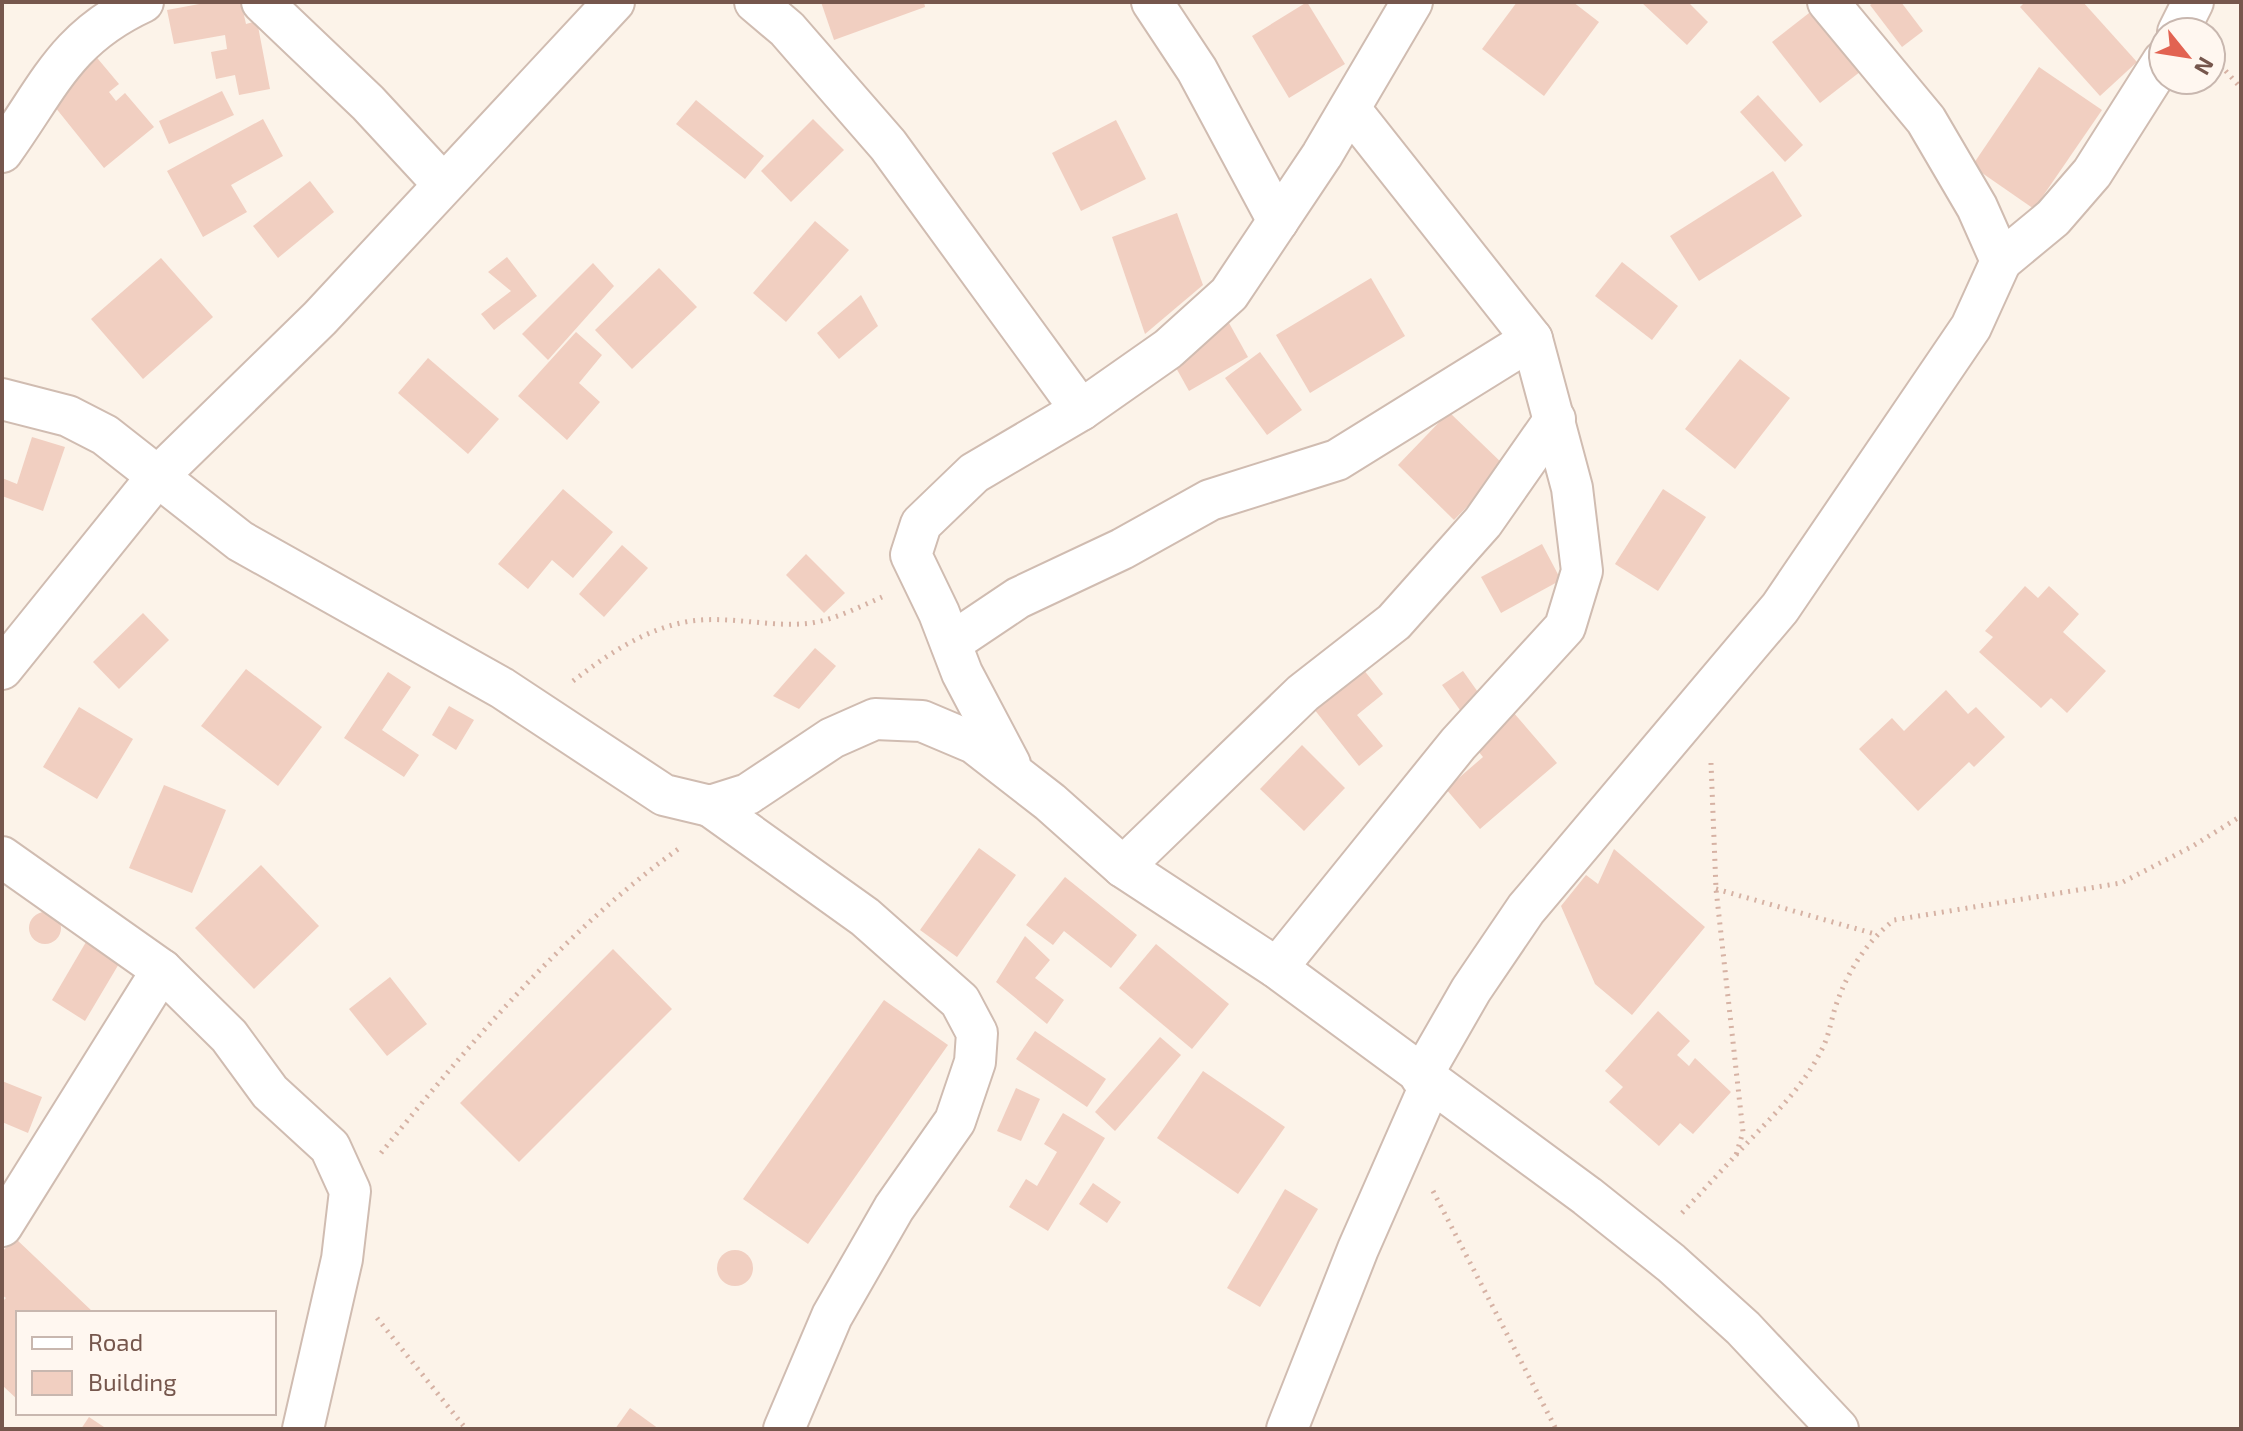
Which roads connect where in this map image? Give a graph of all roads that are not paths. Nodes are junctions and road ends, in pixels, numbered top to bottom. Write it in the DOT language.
graph roads {
  1 [pos="143,2"];
  2 [pos="262,2"];
  3 [pos="614,2"];
  4 [pos="755,2"];
  5 [pos="1152,2"];
  6 [pos="1412,2"];
  7 [pos="1828,2"];
  8 [pos="90,19"];
  9 [pos="2147,86"];
  10 [pos="1350,109"];
  11 [pos="2,152"];
  12 [pos="443,184"];
  13 [pos="1278,221"];
  14 [pos="2001,261"];
  15 [pos="1532,339"];
  16 [pos="2,399"];
  17 [pos="1081,410"];
  18 [pos="1555,419"];
  19 [pos="156,478"];
  20 [pos="951,643"];
  21 [pos="2,669"];
  22 [pos="1015,775"];
  23 [pos="717,811"];
  24 [pos="2,857"];
  25 [pos="1123,867"];
  26 [pos="1277,968"];
  27 [pos="162,970"];
  28 [pos="1426,1080"];
  29 [pos="2,1226"];
  30 [pos="303,1429"];
  31 [pos="784,1429"];
  32 [pos="1287,1429"];
  33 [pos="1838,1429"];
  1 -- 8 [label="street"];
  2 -- 12 [label="street"];
  3 -- 12 [label="street"];
  4 -- 17 [label="street"];
  5 -- 13 [label="street"];
  6 -- 10 [label="street"];
  7 -- 14 [label="street"];
  8 -- 11 [label="street"];
  9 -- 14 [label="street"];
  10 -- 13 [label="street"];
  10 -- 15 [label="street"];
  12 -- 19 [label="street"];
  13 -- 17 [label="street"];
  14 -- 28 [label="street"];
  15 -- 18 [label="street"];
  15 -- 20 [label="street"];
  16 -- 19 [label="street"];
  17 -- 20 [label="street"];
  18 -- 25 [label="street"];
  18 -- 26 [label="street"];
  19 -- 21 [label="street"];
  19 -- 23 [label="street"];
  20 -- 22 [label="street"];
  22 -- 23 [label="street"];
  22 -- 25 [label="street"];
  23 -- 31 [label="street"];
  24 -- 27 [label="street"];
  25 -- 26 [label="street"];
  26 -- 28 [label="street"];
  27 -- 29 [label="street"];
  27 -- 30 [label="street"];
  28 -- 32 [label="street"];
  28 -- 33 [label="street"];
}
